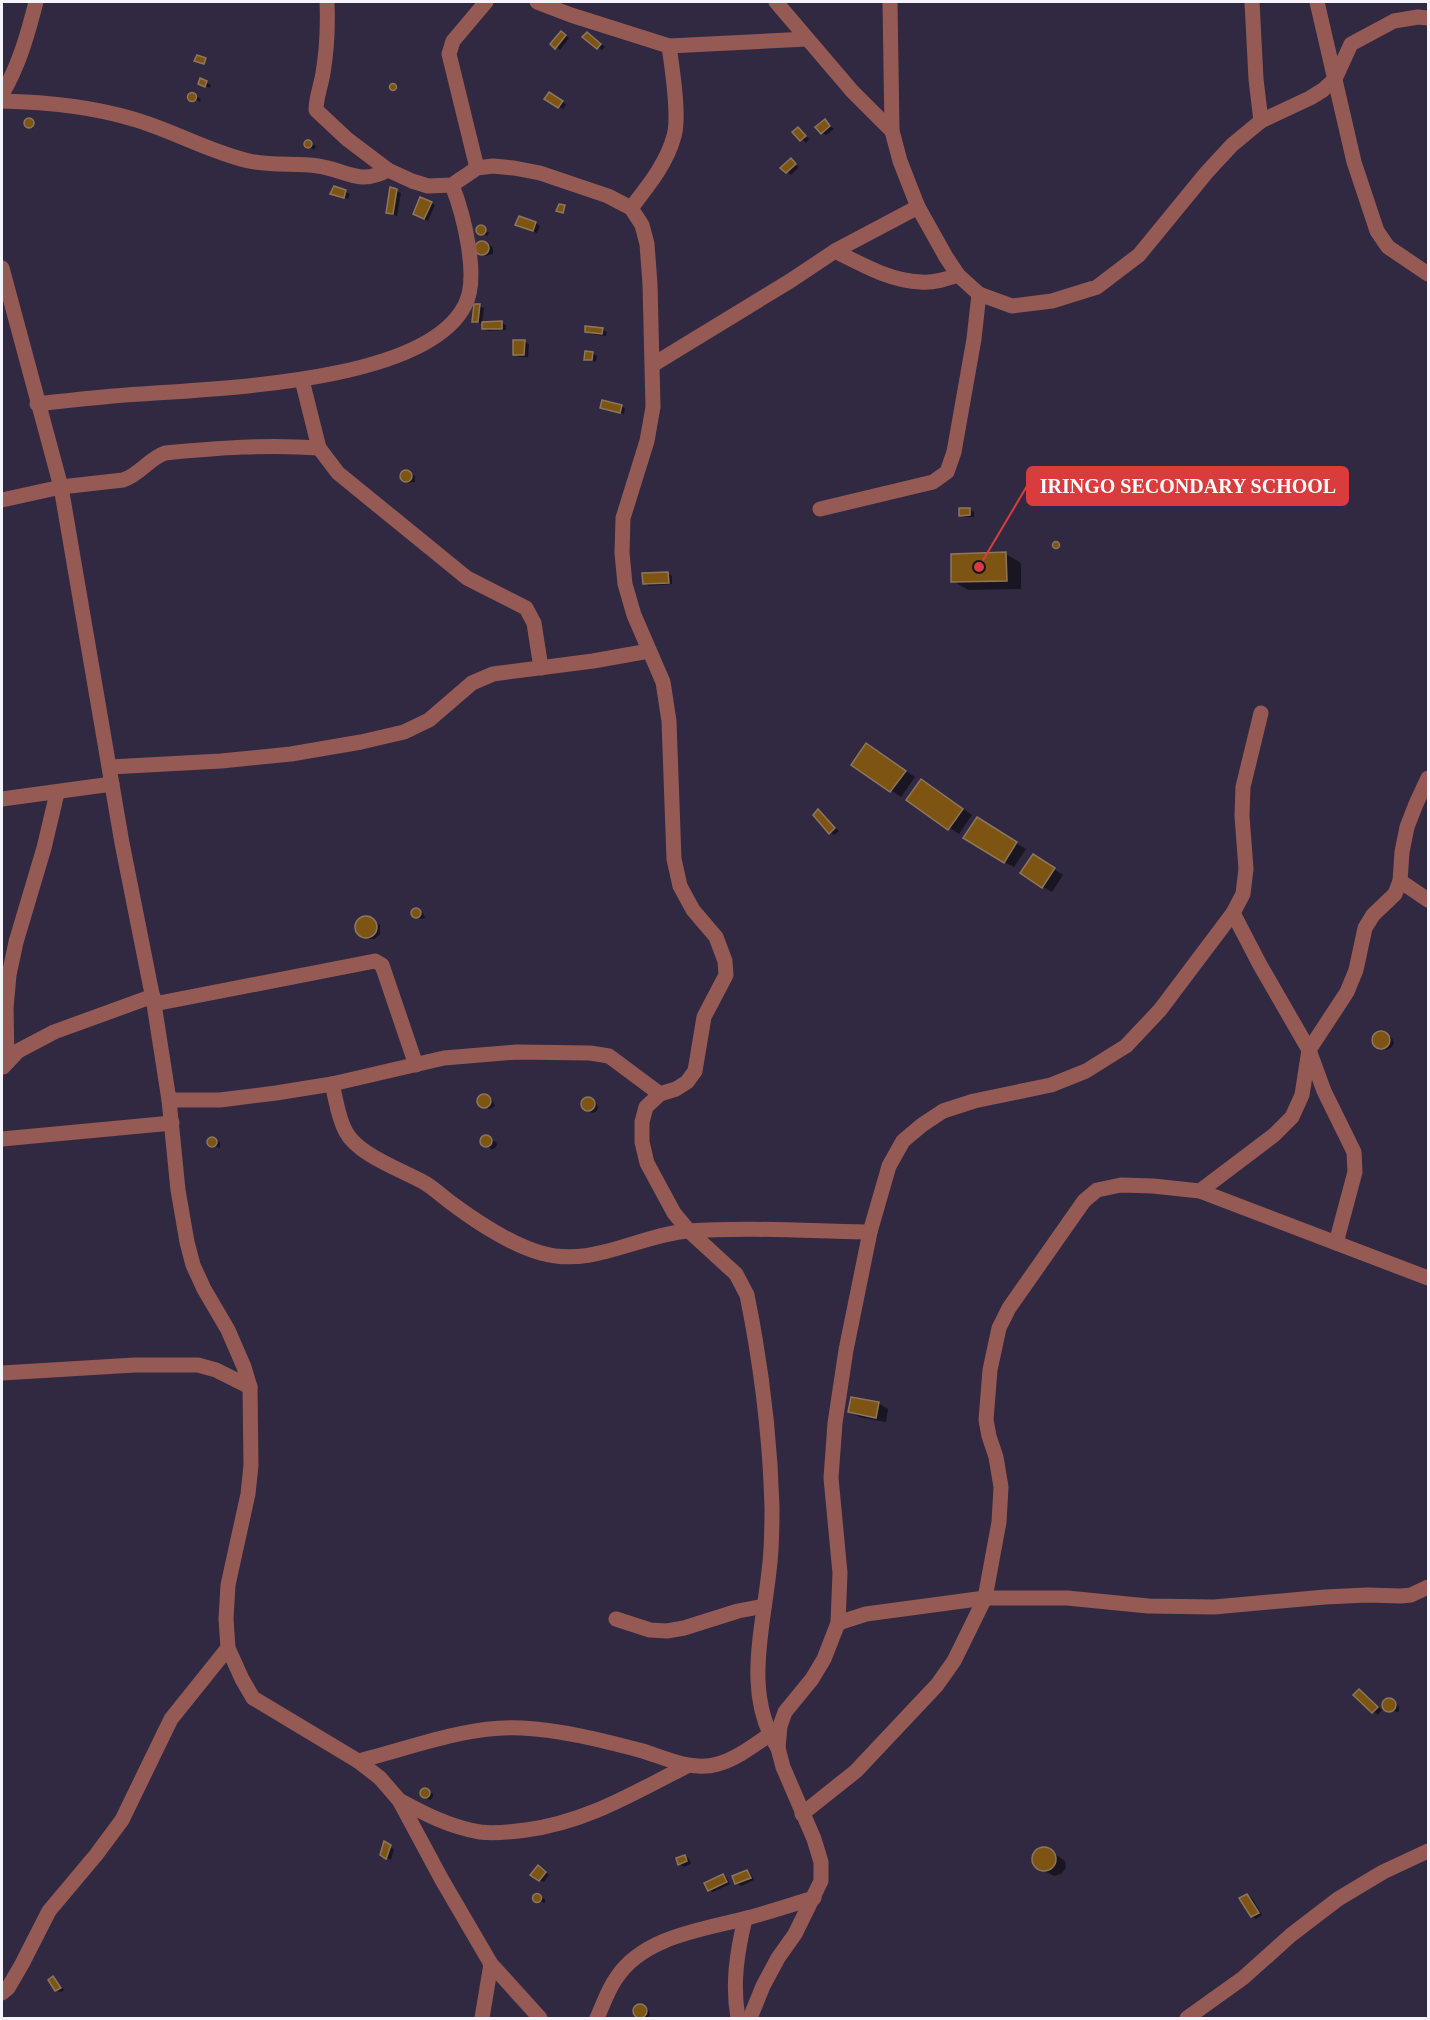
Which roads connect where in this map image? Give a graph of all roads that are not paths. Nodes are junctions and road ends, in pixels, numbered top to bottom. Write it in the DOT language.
graph roads {
  1 [pos="36,2"];
  2 [pos="327,2"];
  3 [pos="486,2"];
  4 [pos="537,2"];
  5 [pos="776,2"];
  6 [pos="890,2"];
  7 [pos="1252,2"];
  8 [pos="1317,2"];
  9 [pos="1428,18"];
  10 [pos="807,39"];
  11 [pos="669,46"];
  12 [pos="1335,79"];
  13 [pos="2,94"];
  14 [pos="2,101"];
  15 [pos="1261,121"];
  16 [pos="892,131"];
  17 [pos="477,168"];
  18 [pos="388,170"];
  19 [pos="452,185"];
  20 [pos="918,207"];
  21 [pos="631,208"];
  22 [pos="835,251"];
  23 [pos="2,268"];
  24 [pos="958,274"];
  25 [pos="1428,274"];
  26 [pos="979,294"];
  27 [pos="8,317"];
  28 [pos="654,364"];
  29 [pos="302,380"];
  30 [pos="37,404"];
  31 [pos="320,448"];
  32 [pos="61,487"];
  33 [pos="2,500"];
  34 [pos="820,509"];
  35 [pos="649,651"];
  36 [pos="541,668"];
  37 [pos="1262,713"];
  38 [pos="110,767"];
  39 [pos="1428,778"];
  40 [pos="112,784"];
  41 [pos="57,793"];
  42 [pos="2,800"];
  43 [pos="1400,881"];
  44 [pos="1428,900"];
  45 [pos="1233,913"];
  46 [pos="153,1000"];
  47 [pos="1309,1050"];
  48 [pos="416,1065"];
  49 [pos="4,1066"];
  50 [pos="332,1084"];
  51 [pos="660,1094"];
  52 [pos="169,1100"];
  53 [pos="172,1123"];
  54 [pos="2,1139"];
  55 [pos="1200,1191"];
  56 [pos="689,1231"];
  57 [pos="870,1232"];
  58 [pos="1336,1244"];
  59 [pos="1428,1278"];
  60 [pos="2,1373"];
  61 [pos="250,1387"];
  62 [pos="1428,1587"];
  63 [pos="985,1598"];
  64 [pos="764,1606"];
  65 [pos="616,1619"];
  66 [pos="838,1623"];
  67 [pos="228,1648"];
  68 [pos="773,1742"];
  69 [pos="358,1761"];
  70 [pos="687,1766"];
  71 [pos="399,1800"];
  72 [pos="802,1814"];
  73 [pos="1428,1851"];
  74 [pos="814,1898"];
  75 [pos="745,1919"];
  76 [pos="491,1964"];
  77 [pos="2,1993"];
  78 [pos="482,2019"];
  79 [pos="540,2019"];
  80 [pos="597,2019"];
  81 [pos="738,2019"];
  82 [pos="750,2019"];
  83 [pos="1187,2019"];
  1 -- 13 [label="street"];
  2 -- 18 [label="street"];
  3 -- 17 [label="street"];
  4 -- 11 [label="street"];
  5 -- 10 [label="street"];
  6 -- 16 [label="street"];
  7 -- 15 [label="street"];
  8 -- 12 [label="street"];
  9 -- 12 [label="street"];
  10 -- 11 [label="street"];
  10 -- 16 [label="street"];
  11 -- 21 [label="street"];
  12 -- 15 [label="street"];
  12 -- 25 [label="street"];
  14 -- 18 [label="street"];
  15 -- 26 [label="street"];
  16 -- 20 [label="street"];
  17 -- 19 [label="street"];
  17 -- 21 [label="street"];
  18 -- 19 [label="street"];
  19 -- 29 [label="street"];
  20 -- 22 [label="street"];
  20 -- 24 [label="street"];
  21 -- 28 [label="street"];
  22 -- 24 [label="street"];
  22 -- 28 [label="street"];
  23 -- 27 [label="street"];
  24 -- 26 [label="street"];
  26 -- 34 [label="street"];
  27 -- 30 [label="street"];
  28 -- 35 [label="street"];
  29 -- 30 [label="street"];
  29 -- 31 [label="street"];
  30 -- 32 [label="street"];
  31 -- 32 [label="street"];
  31 -- 36 [label="street"];
  32 -- 33 [label="street"];
  32 -- 38 [label="street"];
  35 -- 36 [label="street"];
  35 -- 51 [label="street"];
  36 -- 38 [label="street"];
  37 -- 45 [label="street"];
  38 -- 40 [label="street"];
  39 -- 43 [label="street"];
  40 -- 41 [label="street"];
  40 -- 46 [label="street"];
  41 -- 42 [label="street"];
  41 -- 49 [label="street"];
  43 -- 44 [label="street"];
  43 -- 47 [label="street"];
  45 -- 47 [label="street"];
  45 -- 57 [label="street"];
  46 -- 48 [label="street"];
  46 -- 49 [label="street"];
  46 -- 52 [label="street"];
  47 -- 55 [label="street"];
  47 -- 58 [label="street"];
  48 -- 50 [label="street"];
  48 -- 51 [label="street"];
  50 -- 52 [label="street"];
  50 -- 56 [label="street"];
  51 -- 56 [label="street"];
  52 -- 53 [label="street"];
  53 -- 54 [label="street"];
  53 -- 61 [label="street"];
  55 -- 58 [label="street"];
  55 -- 63 [label="street"];
  56 -- 57 [label="street"];
  56 -- 64 [label="street"];
  57 -- 66 [label="street"];
  58 -- 59 [label="street"];
  60 -- 61 [label="street"];
  61 -- 67 [label="street"];
  62 -- 63 [label="street"];
  63 -- 66 [label="street"];
  63 -- 72 [label="street"];
  64 -- 65 [label="street"];
  64 -- 68 [label="street"];
  66 -- 68 [label="street"];
  67 -- 69 [label="street"];
  67 -- 77 [label="street"];
  68 -- 70 [label="street"];
  68 -- 72 [label="street"];
  69 -- 70 [label="street"];
  69 -- 71 [label="street"];
  70 -- 71 [label="street"];
  71 -- 76 [label="street"];
  72 -- 74 [label="street"];
  73 -- 83 [label="street"];
  74 -- 75 [label="street"];
  74 -- 82 [label="street"];
  75 -- 80 [label="street"];
  75 -- 81 [label="street"];
  76 -- 78 [label="street"];
  76 -- 79 [label="street"];
}
